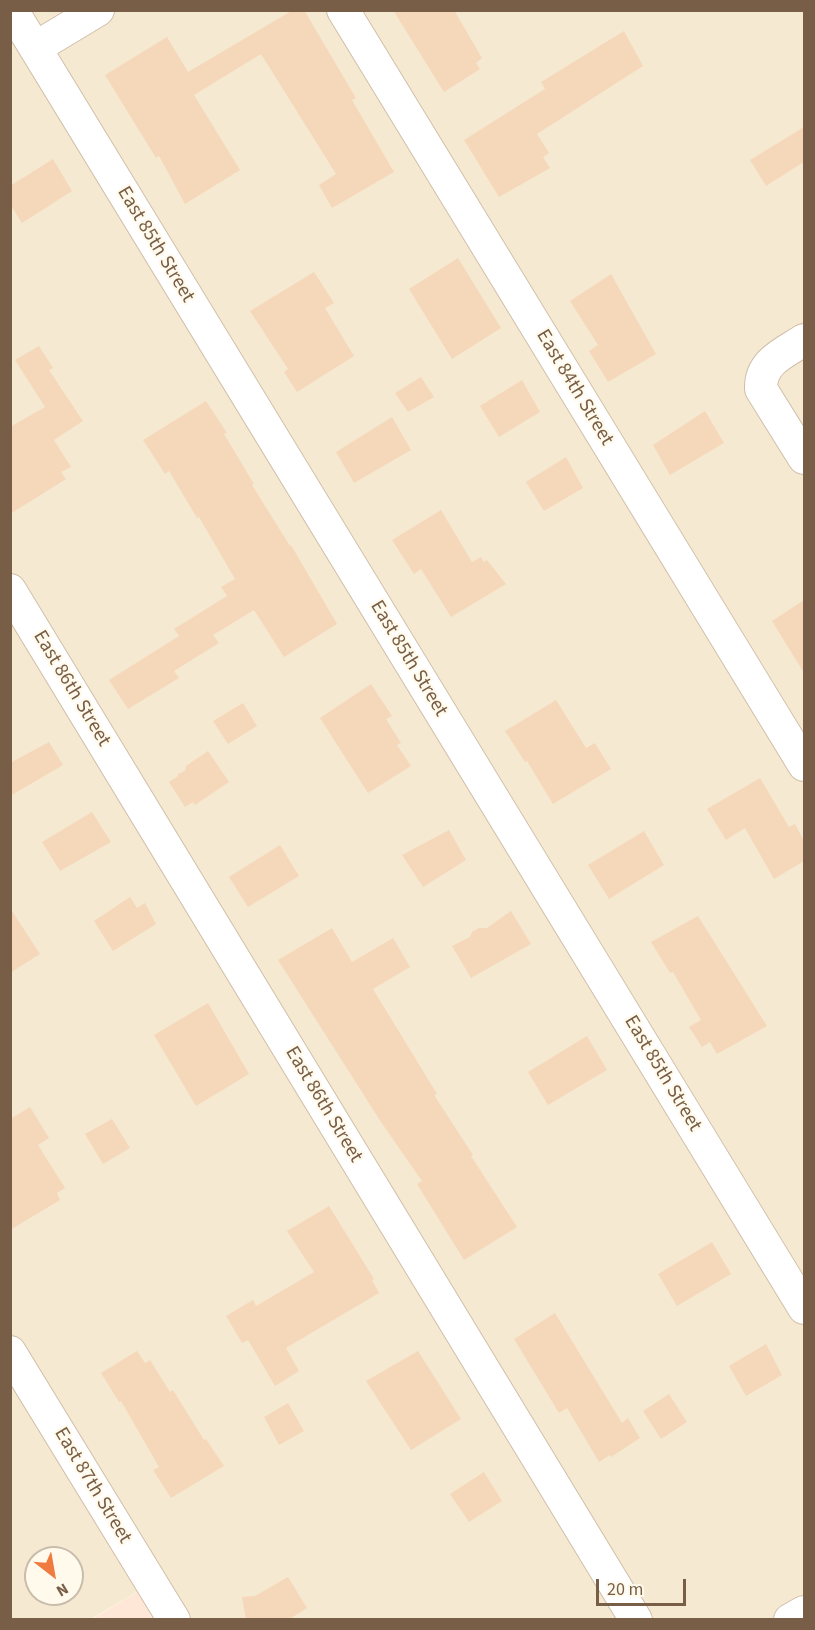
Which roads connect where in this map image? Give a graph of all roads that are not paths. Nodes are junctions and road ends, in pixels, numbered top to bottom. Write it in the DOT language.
graph roads {
  1 [pos="12,10"];
  2 [pos="98,10"];
  3 [pos="343,10"];
  4 [pos="35,48"];
  5 [pos="804,340"];
  6 [pos="804,458"];
  7 [pos="10,590"];
  8 [pos="804,765"];
  9 [pos="804,1308"];
  10 [pos="10,1352"];
  11 [pos="804,1612"];
  12 [pos="174,1620"];
  13 [pos="636,1620"];
  14 [pos="790,1620"];
  1 -- 4 [label="street, East 85th Street"];
  2 -- 4 [label="street"];
  3 -- 8 [label="street, East 84th Street"];
  4 -- 9 [label="street, East 85th Street"];
  5 -- 6 [label="street"];
  7 -- 13 [label="street, East 86th Street"];
  10 -- 12 [label="street, East 87th Street"];
  11 -- 14 [label="street"];
}
